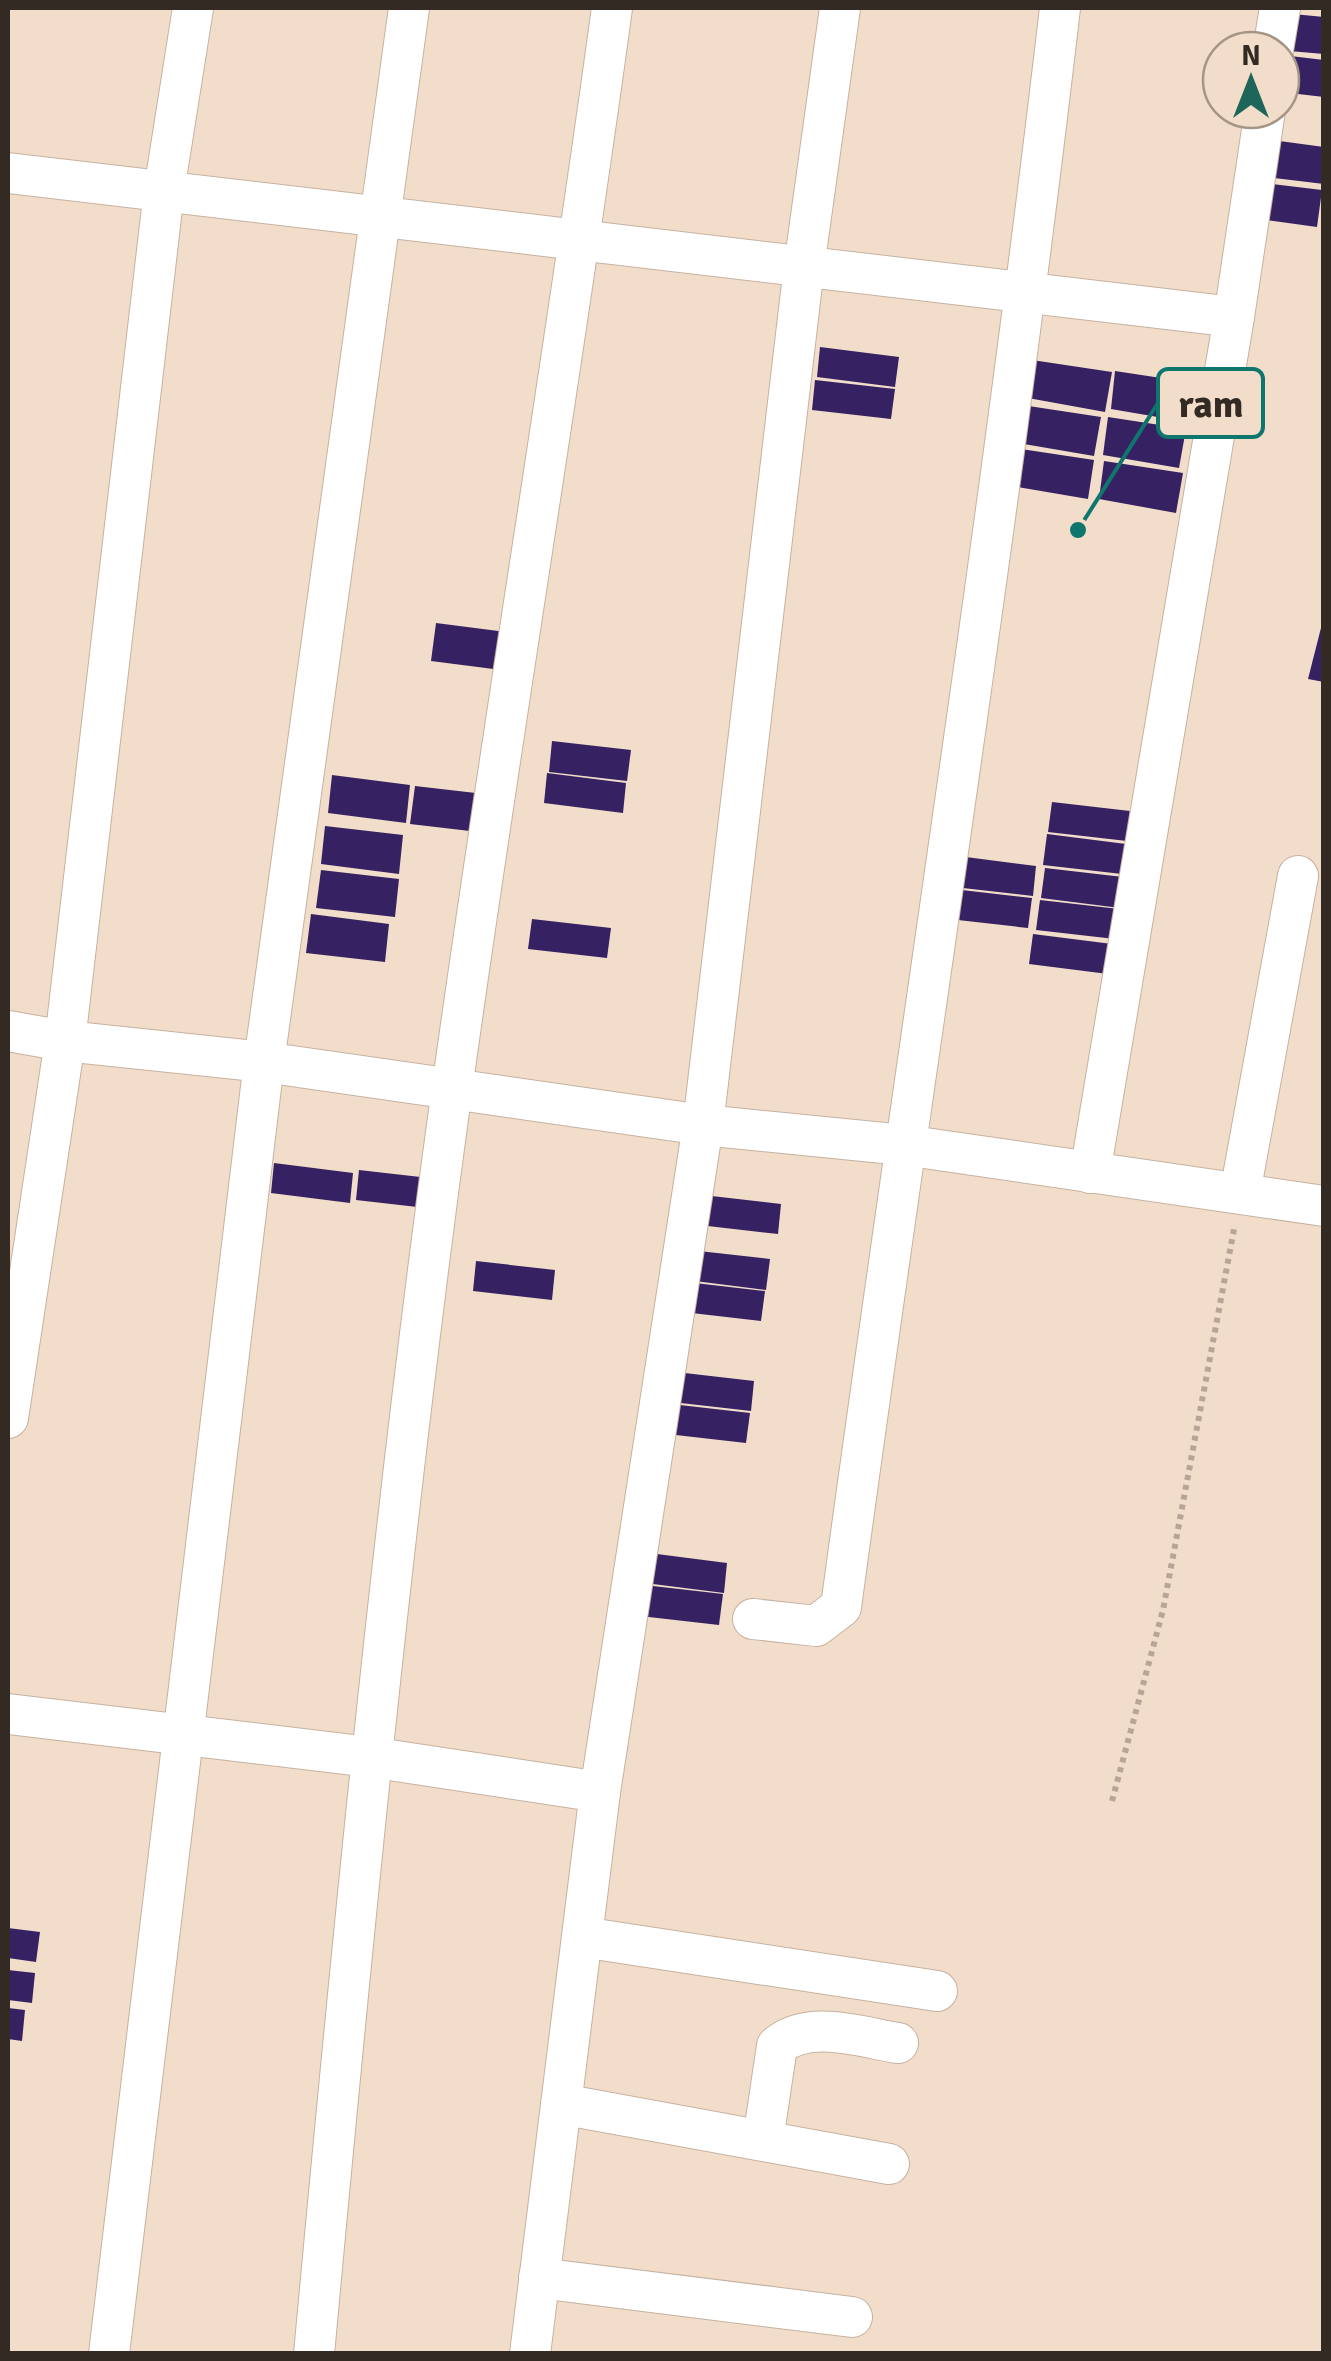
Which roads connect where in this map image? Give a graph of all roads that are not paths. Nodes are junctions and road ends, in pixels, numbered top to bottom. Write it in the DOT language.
graph roads {
  1 [pos="194,8"];
  2 [pos="409,8"];
  3 [pos="612,8"];
  4 [pos="840,8"];
  5 [pos="1060,8"];
  6 [pos="1261,130"];
  7 [pos="8,173"];
  8 [pos="164,191"];
  9 [pos="382,217"];
  10 [pos="580,242"];
  11 [pos="804,267"];
  12 [pos="1027,294"];
  13 [pos="1234,318"];
  14 [pos="1298,876"];
  15 [pos="8,1031"];
  16 [pos="65,1041"];
  17 [pos="264,1062"];
  18 [pos="452,1090"];
  19 [pos="702,1125"];
  20 [pos="904,1145"];
  21 [pos="1090,1172"];
  22 [pos="1240,1194"];
  23 [pos="1324,1206"];
  24 [pos="8,1418"];
  25 [pos="753,1619"];
  26 [pos="8,1714"];
  27 [pos="185,1734"];
  28 [pos="370,1757"];
  29 [pos="600,1792"];
  30 [pos="582,1936"];
  31 [pos="937,1991"];
  32 [pos="898,2042"];
  33 [pos="561,2104"];
  34 [pos="763,2140"];
  35 [pos="889,2164"];
  36 [pos="539,2278"];
  37 [pos="852,2317"];
  38 [pos="110,2354"];
  39 [pos="314,2354"];
  40 [pos="530,2354"];
  1 -- 8 [label="street"];
  2 -- 9 [label="street"];
  3 -- 10 [label="street"];
  4 -- 11 [label="street"];
  5 -- 12 [label="street"];
  6 -- 13 [label="street"];
  7 -- 8 [label="street"];
  8 -- 9 [label="street"];
  8 -- 16 [label="street"];
  9 -- 10 [label="street"];
  9 -- 17 [label="street"];
  10 -- 11 [label="street"];
  10 -- 18 [label="street"];
  11 -- 12 [label="street"];
  11 -- 19 [label="street"];
  12 -- 13 [label="street"];
  12 -- 20 [label="street"];
  13 -- 21 [label="street"];
  14 -- 22 [label="street"];
  15 -- 16 [label="street"];
  16 -- 17 [label="street"];
  16 -- 24 [label="street"];
  17 -- 18 [label="street"];
  17 -- 27 [label="street"];
  18 -- 19 [label="street"];
  18 -- 28 [label="street"];
  19 -- 20 [label="street"];
  19 -- 29 [label="street"];
  20 -- 21 [label="street"];
  20 -- 25 [label="street"];
  21 -- 22 [label="street"];
  22 -- 23 [label="street"];
  26 -- 27 [label="street"];
  27 -- 28 [label="street"];
  27 -- 38 [label="street"];
  28 -- 29 [label="street"];
  28 -- 39 [label="street"];
  29 -- 30 [label="street"];
  30 -- 31 [label="street"];
  30 -- 33 [label="street"];
  32 -- 34 [label="street"];
  33 -- 34 [label="street"];
  33 -- 36 [label="street"];
  34 -- 35 [label="street"];
  36 -- 37 [label="street"];
  36 -- 40 [label="street"];
}
